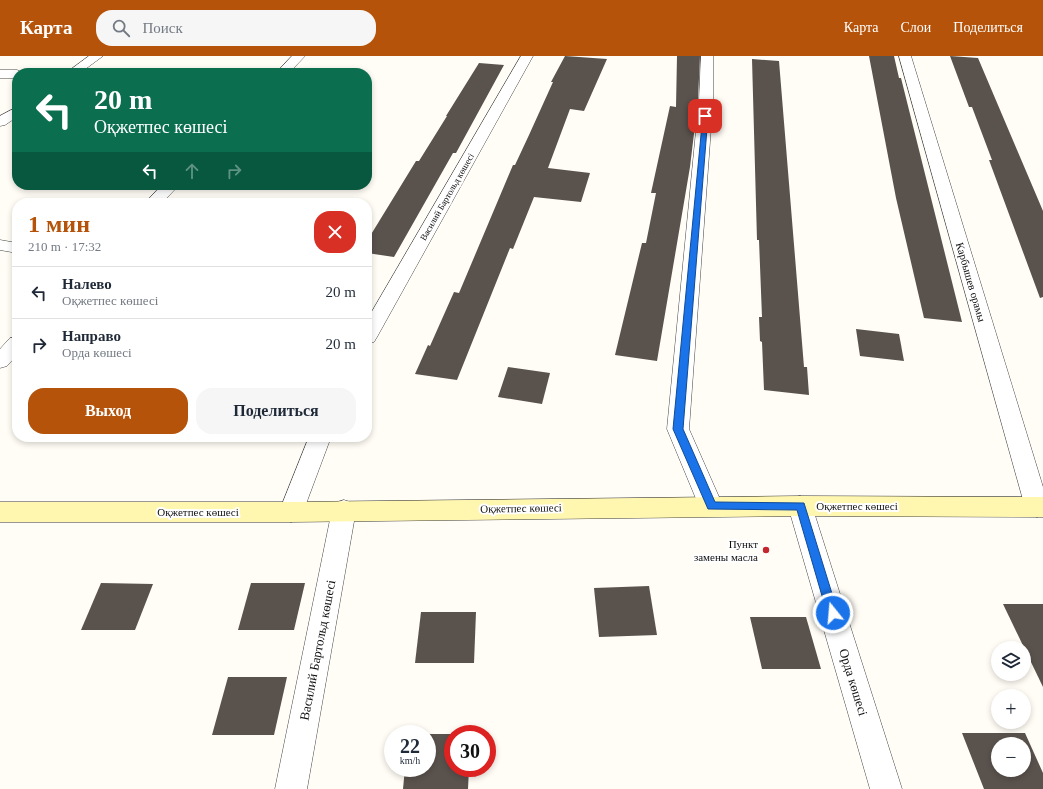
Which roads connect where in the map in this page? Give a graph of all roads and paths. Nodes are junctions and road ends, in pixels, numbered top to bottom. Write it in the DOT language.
graph roads {
  1 [pos="97,56"];
  2 [pos="299,56"];
  3 [pos="527,56"];
  4 [pos="707,56"];
  5 [pos="905,56"];
  6 [pos="79,68"];
  7 [pos="287,68"];
  8 [pos="0,74"];
  9 [pos="12,74"];
  10 [pos="12,114"];
  11 [pos="0,122"];
  12 [pos="166,190"];
  13 [pos="158,198"];
  14 [pos="0,245"];
  15 [pos="12,247"];
  16 [pos="372,328"];
  17 [pos="12,348"];
  18 [pos="0,361"];
  19 [pos="318,442"];
  20 [pos="711,506"];
  21 [pos="800,506"];
  22 [pos="1040,507"];
  23 [pos="344,510"];
  24 [pos="0,512"];
  25 [pos="292,512"];
  26 [pos="291,789"];
  27 [pos="886,789"];
  1 -- 6 [label="street"];
  2 -- 7 [label="street"];
  3 -- 16 [label="street, Василий Бартольд көшесі"];
  4 -- 20 [label="street"];
  5 -- 22 [label="street, Карбышев орамы"];
  8 -- 9 [label="street"];
  10 -- 11 [label="street"];
  12 -- 13 [label="street"];
  14 -- 15 [label="street"];
  17 -- 18 [label="street"];
  19 -- 25 [label="street"];
  20 -- 21 [label="street, Оқжетпес көшесі"];
  20 -- 23 [label="street, Оқжетпес көшесі"];
  21 -- 22 [label="street, Оқжетпес көшесі"];
  21 -- 27 [label="street, Орда көшесі"];
  23 -- 25 [label="street, Оқжетпес көшесі"];
  23 -- 26 [label="street, Василий Бартольд көшесі"];
  24 -- 25 [label="street, Оқжетпес көшесі"];
}
